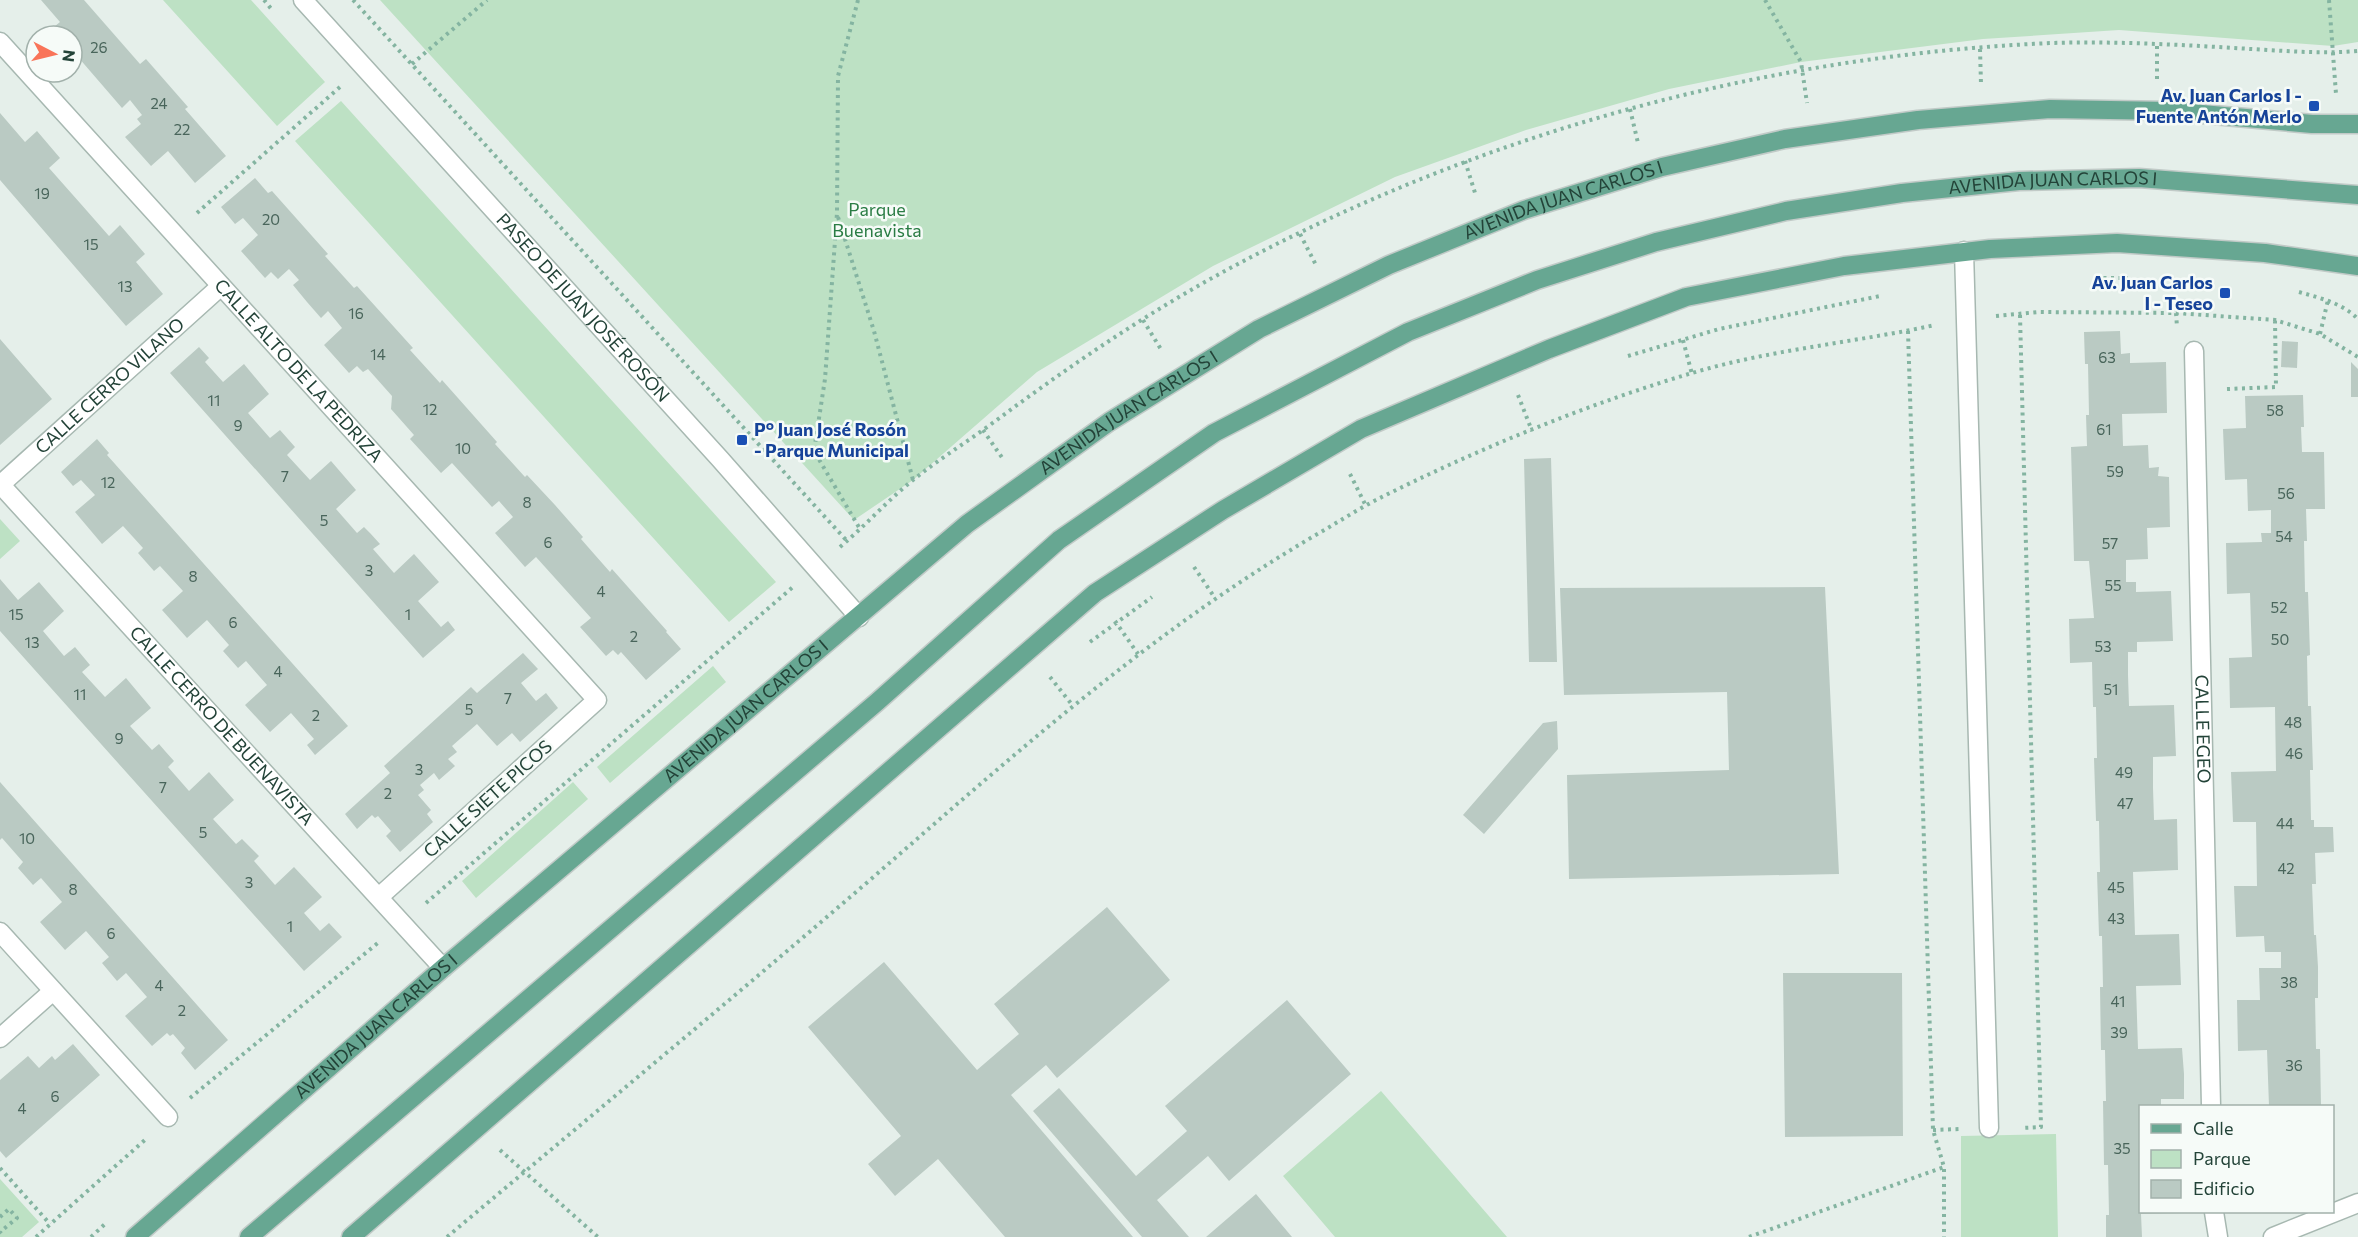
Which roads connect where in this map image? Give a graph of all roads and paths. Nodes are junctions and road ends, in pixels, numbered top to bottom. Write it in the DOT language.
graph roads {
  1 [pos="303,0"];
  2 [pos="353,0"];
  3 [pos="487,0"];
  4 [pos="858,0"];
  5 [pos="1766,0"];
  6 [pos="2328,0"];
  7 [pos="390,40"];
  8 [pos="0,42"];
  9 [pos="2157,44"];
  10 [pos="1980,49"];
  11 [pos="2358,51"];
  12 [pos="412,64"];
  13 [pos="363,66"];
  14 [pos="2157,81"];
  15 [pos="1981,84"];
  16 [pos="1808,107"];
  17 [pos="1630,109"];
  18 [pos="2358,124"];
  19 [pos="1638,145"];
  20 [pos="1465,161"];
  21 [pos="2358,195"];
  22 [pos="1476,196"];
  23 [pos="837,213"];
  24 [pos="174,233"];
  25 [pos="1300,234"];
  26 [pos="1964,251"];
  27 [pos="2358,266"];
  28 [pos="1317,267"];
  29 [pos="2091,278"];
  30 [pos="2136,278"];
  31 [pos="221,286"];
  32 [pos="2296,291"];
  33 [pos="1888,295"];
  34 [pos="2020,315"];
  35 [pos="1967,317"];
  36 [pos="2358,319"];
  37 [pos="1143,320"];
  38 [pos="2276,320"];
  39 [pos="1908,331"];
  40 [pos="1683,340"];
  41 [pos="1162,351"];
  42 [pos="2194,351"];
  43 [pos="2358,357"];
  44 [pos="1617,359"];
  45 [pos="1692,374"];
  46 [pos="2195,390"];
  47 [pos="1526,391"];
  48 [pos="1518,394"];
  49 [pos="1507,399"];
  50 [pos="1532,431"];
  51 [pos="1360,469"];
  52 [pos="1350,474"];
  53 [pos="1342,478"];
  54 [pos="913,480"];
  55 [pos="0,484"];
  56 [pos="1366,506"];
  57 [pos="860,529"];
  58 [pos="847,541"];
  59 [pos="1203,560"];
  60 [pos="1193,566"];
  61 [pos="1185,573"];
  62 [pos="1159,592"];
  63 [pos="1215,598"];
  64 [pos="859,617"];
  65 [pos="1082,650"];
  66 [pos="1058,670"];
  67 [pos="1050,677"];
  68 [pos="1042,684"];
  69 [pos="597,700"];
  70 [pos="1073,706"];
  71 [pos="380,897"];
  72 [pos="0,932"];
  73 [pos="443,968"];
  74 [pos="53,991"];
  75 [pos="0,1038"];
  76 [pos="2211,1105"];
  77 [pos="168,1117"];
  78 [pos="1989,1128"];
  79 [pos="1933,1130"];
  80 [pos="508,1142"];
  81 [pos="1944,1167"];
  82 [pos="0,1168"];
  83 [pos="524,1172"];
  84 [pos="2358,1203"];
  85 [pos="2214,1213"];
  86 [pos="2333,1213"];
  87 [pos="2334,1213"];
  88 [pos="0,1217"];
  89 [pos="50,1224"];
  90 [pos="4,1237"];
  91 [pos="135,1237"];
  92 [pos="249,1237"];
  93 [pos="351,1237"];
  94 [pos="447,1237"];
  95 [pos="598,1237"];
  96 [pos="1749,1237"];
  97 [pos="1944,1237"];
  98 [pos="2218,1237"];
  99 [pos="2273,1237"];
  1 -- 13 [label="street, PASEO DE JUAN JOSÉ ROSÓN"];
  2 -- 7 [label="path"];
  3 -- 12 [label="path"];
  4 -- 23 [label="path"];
  5 -- 16 [label="path"];
  6 -- 11 [label="path"];
  7 -- 12 [label="path"];
  7 -- 13 [label="path"];
  8 -- 24 [label="street, CALLE ALTO DE LA PEDRIZA"];
  9 -- 14 [label="path"];
  10 -- 15 [label="path"];
  12 -- 58 [label="path"];
  13 -- 24 [label="path"];
  13 -- 64 [label="street, PASEO DE JUAN JOSÉ ROSÓN"];
  17 -- 19 [label="path"];
  18 -- 64 [label="main road, AVENIDA JUAN CARLOS I"];
  20 -- 22 [label="path"];
  21 -- 92 [label="main road, AVENIDA JUAN CARLOS I"];
  23 -- 54 [label="path"];
  23 -- 57 [label="path"];
  24 -- 31 [label="street, CALLE ALTO DE LA PEDRIZA"];
  25 -- 28 [label="path"];
  26 -- 27 [label="main road"];
  26 -- 35 [label="street"];
  26 -- 93 [label="main road"];
  29 -- 30 [label="path"];
  31 -- 55 [label="street, CALLE CERRO VILANO"];
  31 -- 69 [label="street, CALLE ALTO DE LA PEDRIZA"];
  32 -- 36 [label="path"];
  33 -- 40 [label="path"];
  34 -- 35 [label="path"];
  34 -- 38 [label="path"];
  34 -- 78 [label="path"];
  35 -- 39 [label="path"];
  35 -- 78 [label="street"];
  37 -- 41 [label="path"];
  38 -- 43 [label="path"];
  38 -- 46 [label="path"];
  39 -- 45 [label="path"];
  39 -- 79 [label="path"];
  40 -- 44 [label="path"];
  40 -- 45 [label="path"];
  42 -- 46 [label="street, CALLE EGEO"];
  45 -- 50 [label="path"];
  46 -- 76 [label="street, CALLE EGEO"];
  47 -- 48 [label="path"];
  48 -- 49 [label="path"];
  48 -- 50 [label="path"];
  50 -- 56 [label="path"];
  51 -- 52 [label="path"];
  52 -- 53 [label="path"];
  52 -- 56 [label="path"];
  55 -- 71 [label="street, CALLE CERRO DE BUENAVISTA"];
  56 -- 63 [label="path"];
  59 -- 60 [label="path"];
  60 -- 61 [label="path"];
  60 -- 63 [label="path"];
  62 -- 65 [label="path"];
  63 -- 70 [label="path"];
  64 -- 73 [label="main road, AVENIDA JUAN CARLOS I"];
  66 -- 67 [label="path"];
  67 -- 68 [label="path"];
  67 -- 70 [label="path"];
  69 -- 71 [label="street, CALLE SIETE PICOS"];
  70 -- 83 [label="path"];
  71 -- 73 [label="street, CALLE CERRO DE BUENAVISTA"];
  72 -- 74 [label="street"];
  73 -- 91 [label="main road, AVENIDA JUAN CARLOS I"];
  74 -- 75 [label="street"];
  74 -- 77 [label="street"];
  78 -- 79 [label="path"];
  79 -- 81 [label="path"];
  80 -- 83 [label="path"];
  81 -- 96 [label="path"];
  81 -- 97 [label="path"];
  82 -- 89 [label="path"];
  83 -- 94 [label="path"];
  83 -- 95 [label="path"];
  84 -- 87 [label="street"];
  85 -- 98 [label="street"];
  86 -- 99 [label="street"];
  88 -- 90 [label="path"];
}
